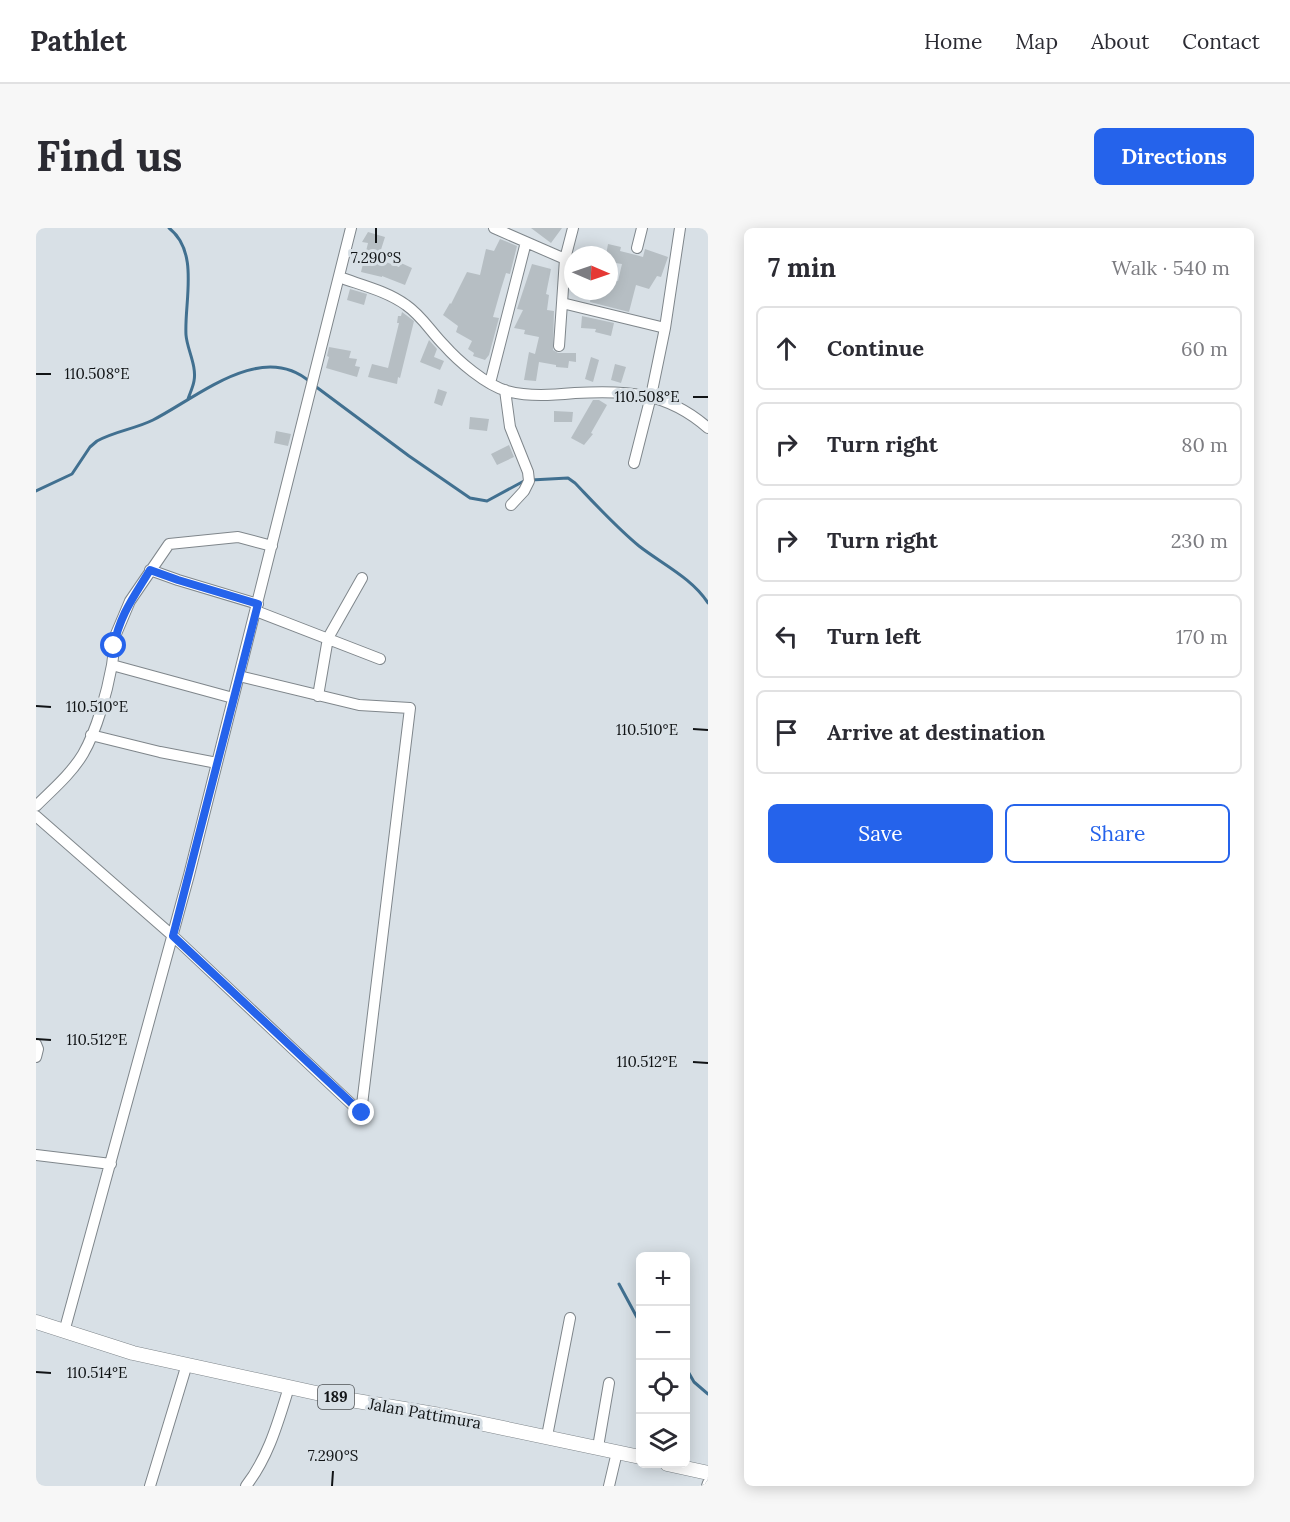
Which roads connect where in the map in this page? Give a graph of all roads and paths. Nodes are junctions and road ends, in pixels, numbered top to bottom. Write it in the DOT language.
graph roads {
  1 [pos="351,228"];
  2 [pos="494,228"];
  3 [pos="573,228"];
  4 [pos="642,228"];
  5 [pos="680,228"];
  6 [pos="526,242"];
  7 [pos="568,246"];
  8 [pos="637,248"];
  9 [pos="564,259"];
  10 [pos="564,274"];
  11 [pos="339,278"];
  12 [pos="562,303"];
  13 [pos="665,328"];
  14 [pos="559,346"];
  15 [pos="490,383"];
  16 [pos="505,390"];
  17 [pos="651,396"];
  18 [pos="708,428"];
  19 [pos="634,463"];
  20 [pos="511,506"];
  21 [pos="272,546"];
  22 [pos="150,570"];
  23 [pos="362,578"];
  24 [pos="257,608"];
  25 [pos="328,638"];
  26 [pos="380,659"];
  27 [pos="112,665"];
  28 [pos="239,676"];
  29 [pos="318,696"];
  30 [pos="233,698"];
  31 [pos="92,735"];
  32 [pos="217,764"];
  33 [pos="36,806"];
  34 [pos="36,816"];
  35 [pos="173,936"];
  36 [pos="36,1044"];
  37 [pos="36,1057"];
  38 [pos="36,1155"];
  39 [pos="111,1164"];
  40 [pos="570,1317"];
  41 [pos="36,1322"];
  42 [pos="64,1332"];
  43 [pos="187,1364"];
  44 [pos="609,1383"];
  45 [pos="289,1387"];
  46 [pos="548,1436"];
  47 [pos="598,1448"];
  48 [pos="617,1452"];
  49 [pos="636,1456"];
  50 [pos="685,1468"];
  51 [pos="708,1473"];
  52 [pos="150,1486"];
  53 [pos="246,1486"];
  54 [pos="609,1486"];
  1 -- 11 [label="street"];
  2 -- 6 [label="street"];
  3 -- 7 [label="street"];
  4 -- 8 [label="street"];
  5 -- 13 [label="street"];
  6 -- 9 [label="street"];
  6 -- 15 [label="street"];
  10 -- 12 [label="street"];
  11 -- 15 [label="street"];
  11 -- 21 [label="street"];
  12 -- 13 [label="street"];
  12 -- 14 [label="street"];
  13 -- 17 [label="street"];
  15 -- 16 [label="street"];
  16 -- 17 [label="street"];
  16 -- 20 [label="street"];
  17 -- 18 [label="street"];
  17 -- 19 [label="street"];
  21 -- 22 [label="street"];
  21 -- 24 [label="street"];
  22 -- 24 [label="street"];
  22 -- 27 [label="street"];
  23 -- 25 [label="street"];
  24 -- 25 [label="street"];
  24 -- 28 [label="street"];
  25 -- 26 [label="street"];
  25 -- 29 [label="street"];
  27 -- 30 [label="street"];
  27 -- 31 [label="street"];
  28 -- 29 [label="street"];
  28 -- 30 [label="street"];
  29 -- 35 [label="street"];
  30 -- 32 [label="street"];
  31 -- 32 [label="street"];
  31 -- 33 [label="street"];
  32 -- 35 [label="street"];
  34 -- 35 [label="street"];
  35 -- 39 [label="street"];
  36 -- 37 [label="street"];
  38 -- 39 [label="street"];
  39 -- 42 [label="street"];
  40 -- 46 [label="street"];
  41 -- 42 [label="main road, Jalan Pattimura / 189"];
  42 -- 43 [label="main road, Jalan Pattimura / 189"];
  43 -- 45 [label="main road, Jalan Pattimura / 189"];
  43 -- 52 [label="street"];
  44 -- 47 [label="street"];
  45 -- 46 [label="main road, Jalan Pattimura / 189"];
  45 -- 53 [label="street"];
  46 -- 47 [label="main road, Jalan Pattimura / 189"];
  47 -- 48 [label="main road, Jalan Pattimura / 189"];
  48 -- 49 [label="main road, Jalan Pattimura / 189"];
  48 -- 54 [label="street"];
  50 -- 51 [label="main road"];
}
